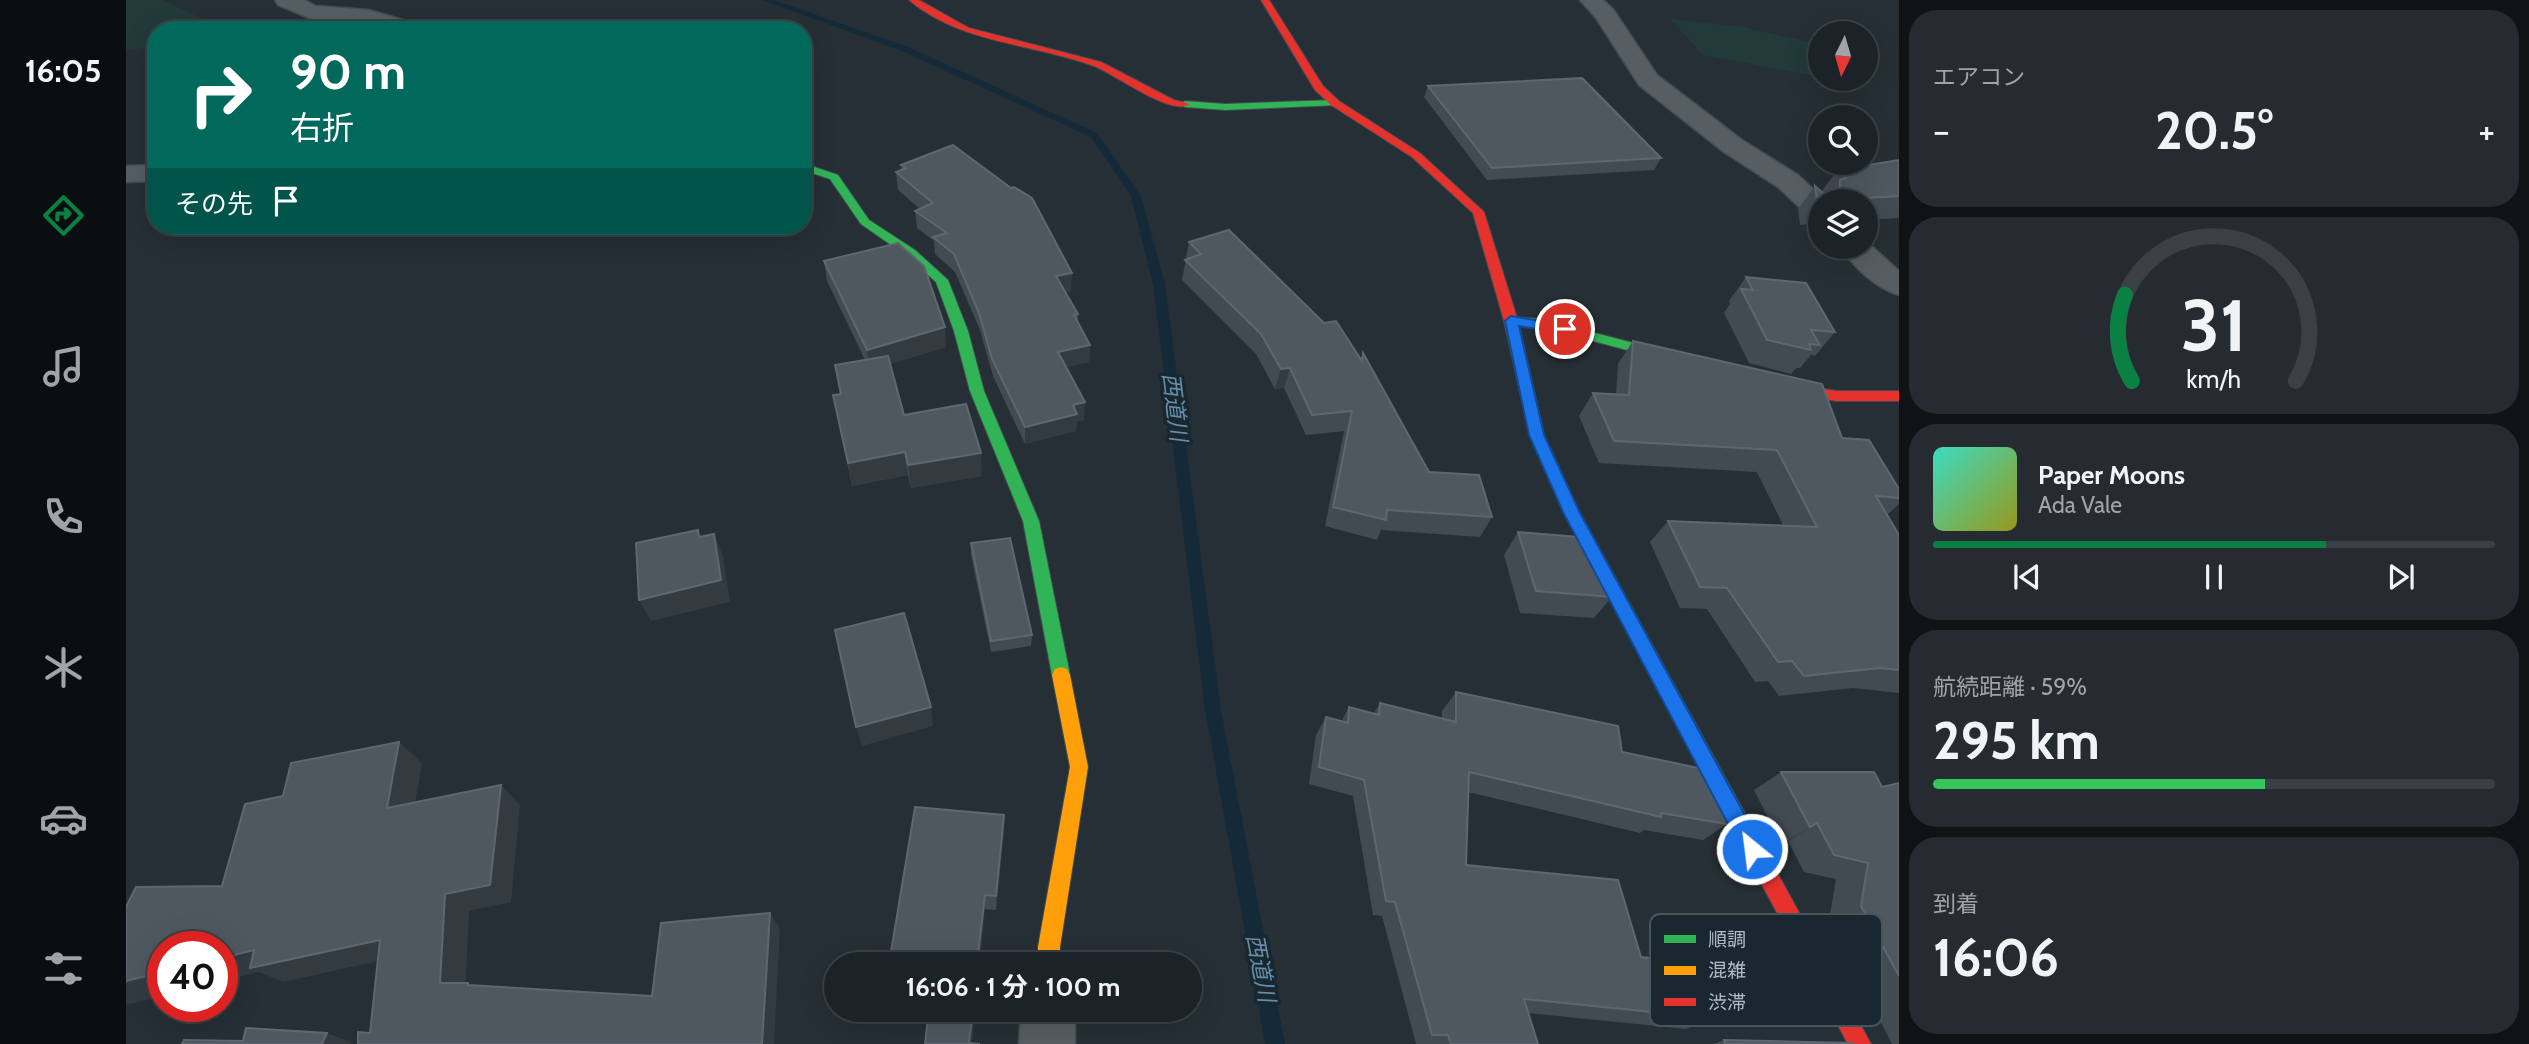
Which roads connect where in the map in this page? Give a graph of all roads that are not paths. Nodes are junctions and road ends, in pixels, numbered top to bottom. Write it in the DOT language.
graph roads {
  1 [pos="286,0"];
  2 [pos="913,0"];
  3 [pos="1265,0"];
  4 [pos="1591,0"];
  5 [pos="382,21"];
  6 [pos="1335,103"];
  7 [pos="812,169"];
  8 [pos="147,173"];
  9 [pos="126,174"];
  10 [pos="1808,200"];
  11 [pos="1866,259"];
  12 [pos="1899,285"];
  13 [pos="1511,321"];
  14 [pos="1699,365"];
  15 [pos="1763,382"];
  16 [pos="1899,396"];
  17 [pos="1789,914"];
  18 [pos="1049,952"];
  19 [pos="1048,1022"];
  20 [pos="1850,1026"];
  21 [pos="1048,1044"];
  22 [pos="1860,1044"];
  1 -- 5 [label="street"];
  2 -- 6 [label="street"];
  3 -- 6 [label="street"];
  4 -- 10 [label="street"];
  6 -- 13 [label="street"];
  7 -- 18 [label="street"];
  8 -- 9 [label="street"];
  11 -- 12 [label="street"];
  13 -- 14 [label="street"];
  13 -- 17 [label="street"];
  15 -- 16 [label="street"];
  19 -- 21 [label="street"];
  20 -- 22 [label="street"];
}
